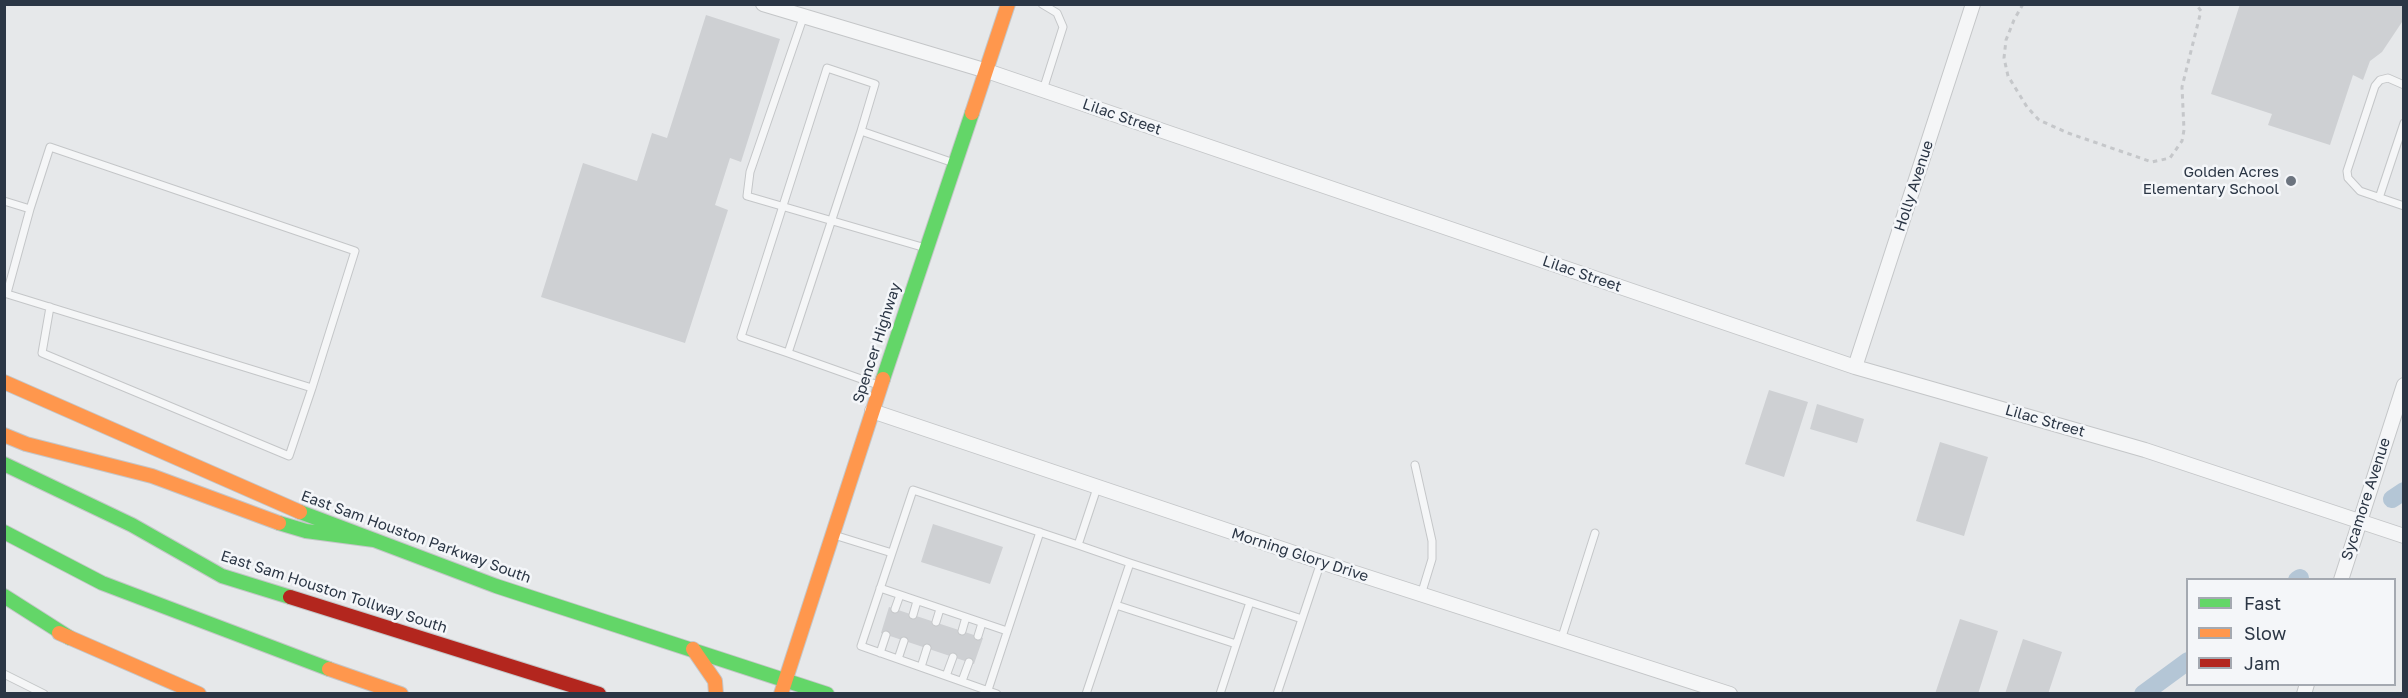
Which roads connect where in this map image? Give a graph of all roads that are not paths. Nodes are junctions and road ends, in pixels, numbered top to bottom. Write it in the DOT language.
graph roads {
  1 [pos="763,4"];
  2 [pos="1008,4"];
  3 [pos="1042,4"];
  4 [pos="1973,4"];
  5 [pos="803,18"];
  6 [pos="987,71"];
  7 [pos="2403,85"];
  8 [pos="1043,90"];
  9 [pos="2403,123"];
  10 [pos="861,131"];
  11 [pos="955,163"];
  12 [pos="2379,198"];
  13 [pos="4,201"];
  14 [pos="2403,206"];
  15 [pos="783,207"];
  16 [pos="30,209"];
  17 [pos="832,221"];
  18 [pos="925,248"];
  19 [pos="6,293"];
  20 [pos="50,307"];
  21 [pos="788,353"];
  22 [pos="1855,368"];
  23 [pos="4,382"];
  24 [pos="880,385"];
  25 [pos="2403,385"];
  26 [pos="312,388"];
  27 [pos="872,411"];
  28 [pos="4,435"];
  29 [pos="4,464"];
  30 [pos="1415,465"];
  31 [pos="1097,488"];
  32 [pos="2359,521"];
  33 [pos="4,532"];
  34 [pos="1040,532"];
  35 [pos="1595,533"];
  36 [pos="832,534"];
  37 [pos="2403,536"];
  38 [pos="374,540"];
  39 [pos="1078,545"];
  40 [pos="892,554"];
  41 [pos="1130,562"];
  42 [pos="1321,562"];
  43 [pos="2341,578"];
  44 [pos="880,588"];
  45 [pos="900,595"];
  46 [pos="1421,595"];
  47 [pos="4,596"];
  48 [pos="917,601"];
  49 [pos="1250,602"];
  50 [pos="1116,604"];
  51 [pos="4,608"];
  52 [pos="895,609"];
  53 [pos="940,609"];
  54 [pos="913,615"];
  55 [pos="966,617"];
  56 [pos="1302,619"];
  57 [pos="936,622"];
  58 [pos="982,623"];
  59 [pos="962,631"];
  60 [pos="1007,631"];
  61 [pos="886,635"];
  62 [pos="978,636"];
  63 [pos="70,638"];
  64 [pos="1561,640"];
  65 [pos="904,641"];
  66 [pos="1236,644"];
  67 [pos="927,648"];
  68 [pos="693,649"];
  69 [pos="880,653"];
  70 [pos="953,657"];
  71 [pos="898,659"];
  72 [pos="969,662"];
  73 [pos="921,667"];
  74 [pos="4,674"];
  75 [pos="946,676"];
  76 [pos="786,678"];
  77 [pos="962,681"];
  78 [pos="988,690"];
  79 [pos="44,693"];
  80 [pos="199,693"];
  81 [pos="401,693"];
  82 [pos="599,693"];
  83 [pos="716,693"];
  84 [pos="781,693"];
  85 [pos="826,693"];
  86 [pos="997,693"];
  87 [pos="1086,693"];
  88 [pos="1220,693"];
  89 [pos="1277,693"];
  90 [pos="1730,693"];
  1 -- 5 [label="street, Lilac Street"];
  2 -- 6 [label="main road, Spencer Highway"];
  3 -- 8 [label="lane"];
  4 -- 22 [label="street, Holly Avenue"];
  5 -- 6 [label="street, Lilac Street"];
  5 -- 15 [label="lane"];
  6 -- 8 [label="street, Lilac Street"];
  6 -- 11 [label="main road, Spencer Highway"];
  7 -- 12 [label="lane"];
  8 -- 22 [label="street, Lilac Street"];
  9 -- 12 [label="lane"];
  10 -- 11 [label="lane"];
  10 -- 15 [label="lane"];
  10 -- 17 [label="lane"];
  11 -- 18 [label="main road, Spencer Highway"];
  12 -- 14 [label="lane"];
  13 -- 16 [label="lane"];
  15 -- 17 [label="lane"];
  15 -- 21 [label="lane"];
  16 -- 19 [label="lane"];
  16 -- 26 [label="lane"];
  17 -- 18 [label="lane"];
  17 -- 21 [label="lane"];
  18 -- 24 [label="main road, Spencer Highway"];
  19 -- 20 [label="lane"];
  20 -- 26 [label="lane"];
  20 -- 26 [label="lane"];
  21 -- 24 [label="lane"];
  22 -- 32 [label="street, Lilac Street"];
  23 -- 38 [label="main road, East Sam Houston Parkway South"];
  24 -- 27 [label="main road, Spencer Highway"];
  25 -- 32 [label="street, Sycamore Avenue"];
  27 -- 31 [label="street, Morning Glory Drive"];
  27 -- 36 [label="main road, Spencer Highway"];
  28 -- 38 [label="main road"];
  29 -- 82 [label="main road, East Sam Houston Tollway South"];
  30 -- 46 [label="lane"];
  31 -- 39 [label="lane"];
  31 -- 42 [label="street, Morning Glory Drive"];
  32 -- 37 [label="street, Lilac Street"];
  32 -- 43 [label="street, Sycamore Avenue"];
  33 -- 81 [label="main road"];
  34 -- 39 [label="lane"];
  34 -- 40 [label="lane"];
  34 -- 60 [label="lane"];
  35 -- 64 [label="lane"];
  36 -- 40 [label="lane"];
  36 -- 76 [label="main road, Spencer Highway"];
  38 -- 68 [label="main road, East Sam Houston Parkway South"];
  39 -- 41 [label="lane"];
  40 -- 44 [label="lane"];
  41 -- 49 [label="lane"];
  41 -- 50 [label="lane"];
  42 -- 46 [label="street, Morning Glory Drive"];
  42 -- 56 [label="lane"];
  44 -- 45 [label="lane"];
  44 -- 69 [label="lane"];
  45 -- 48 [label="lane"];
  45 -- 52 [label="lane"];
  46 -- 64 [label="street, Morning Glory Drive"];
  47 -- 63 [label="main road"];
  48 -- 53 [label="lane"];
  48 -- 54 [label="lane"];
  49 -- 56 [label="lane"];
  49 -- 66 [label="lane"];
  50 -- 66 [label="lane"];
  50 -- 87 [label="lane"];
  51 -- 63 [label="main road"];
  53 -- 55 [label="lane"];
  53 -- 57 [label="lane"];
  55 -- 58 [label="lane"];
  55 -- 59 [label="lane"];
  56 -- 89 [label="lane"];
  58 -- 60 [label="lane"];
  58 -- 62 [label="lane"];
  60 -- 78 [label="lane"];
  61 -- 69 [label="lane"];
  63 -- 80 [label="main road"];
  64 -- 90 [label="street, Morning Glory Drive"];
  65 -- 71 [label="lane"];
  66 -- 88 [label="lane"];
  67 -- 73 [label="lane"];
  68 -- 76 [label="main road, East Sam Houston Parkway South"];
  68 -- 83 [label="main road"];
  69 -- 71 [label="lane"];
  70 -- 75 [label="lane"];
  71 -- 73 [label="lane"];
  72 -- 77 [label="lane"];
  73 -- 75 [label="lane"];
  74 -- 79 [label="lane"];
  75 -- 77 [label="lane"];
  76 -- 84 [label="main road, Spencer Highway"];
  76 -- 85 [label="main road, East Sam Houston Parkway South"];
  77 -- 78 [label="lane"];
  78 -- 86 [label="lane"];
}
